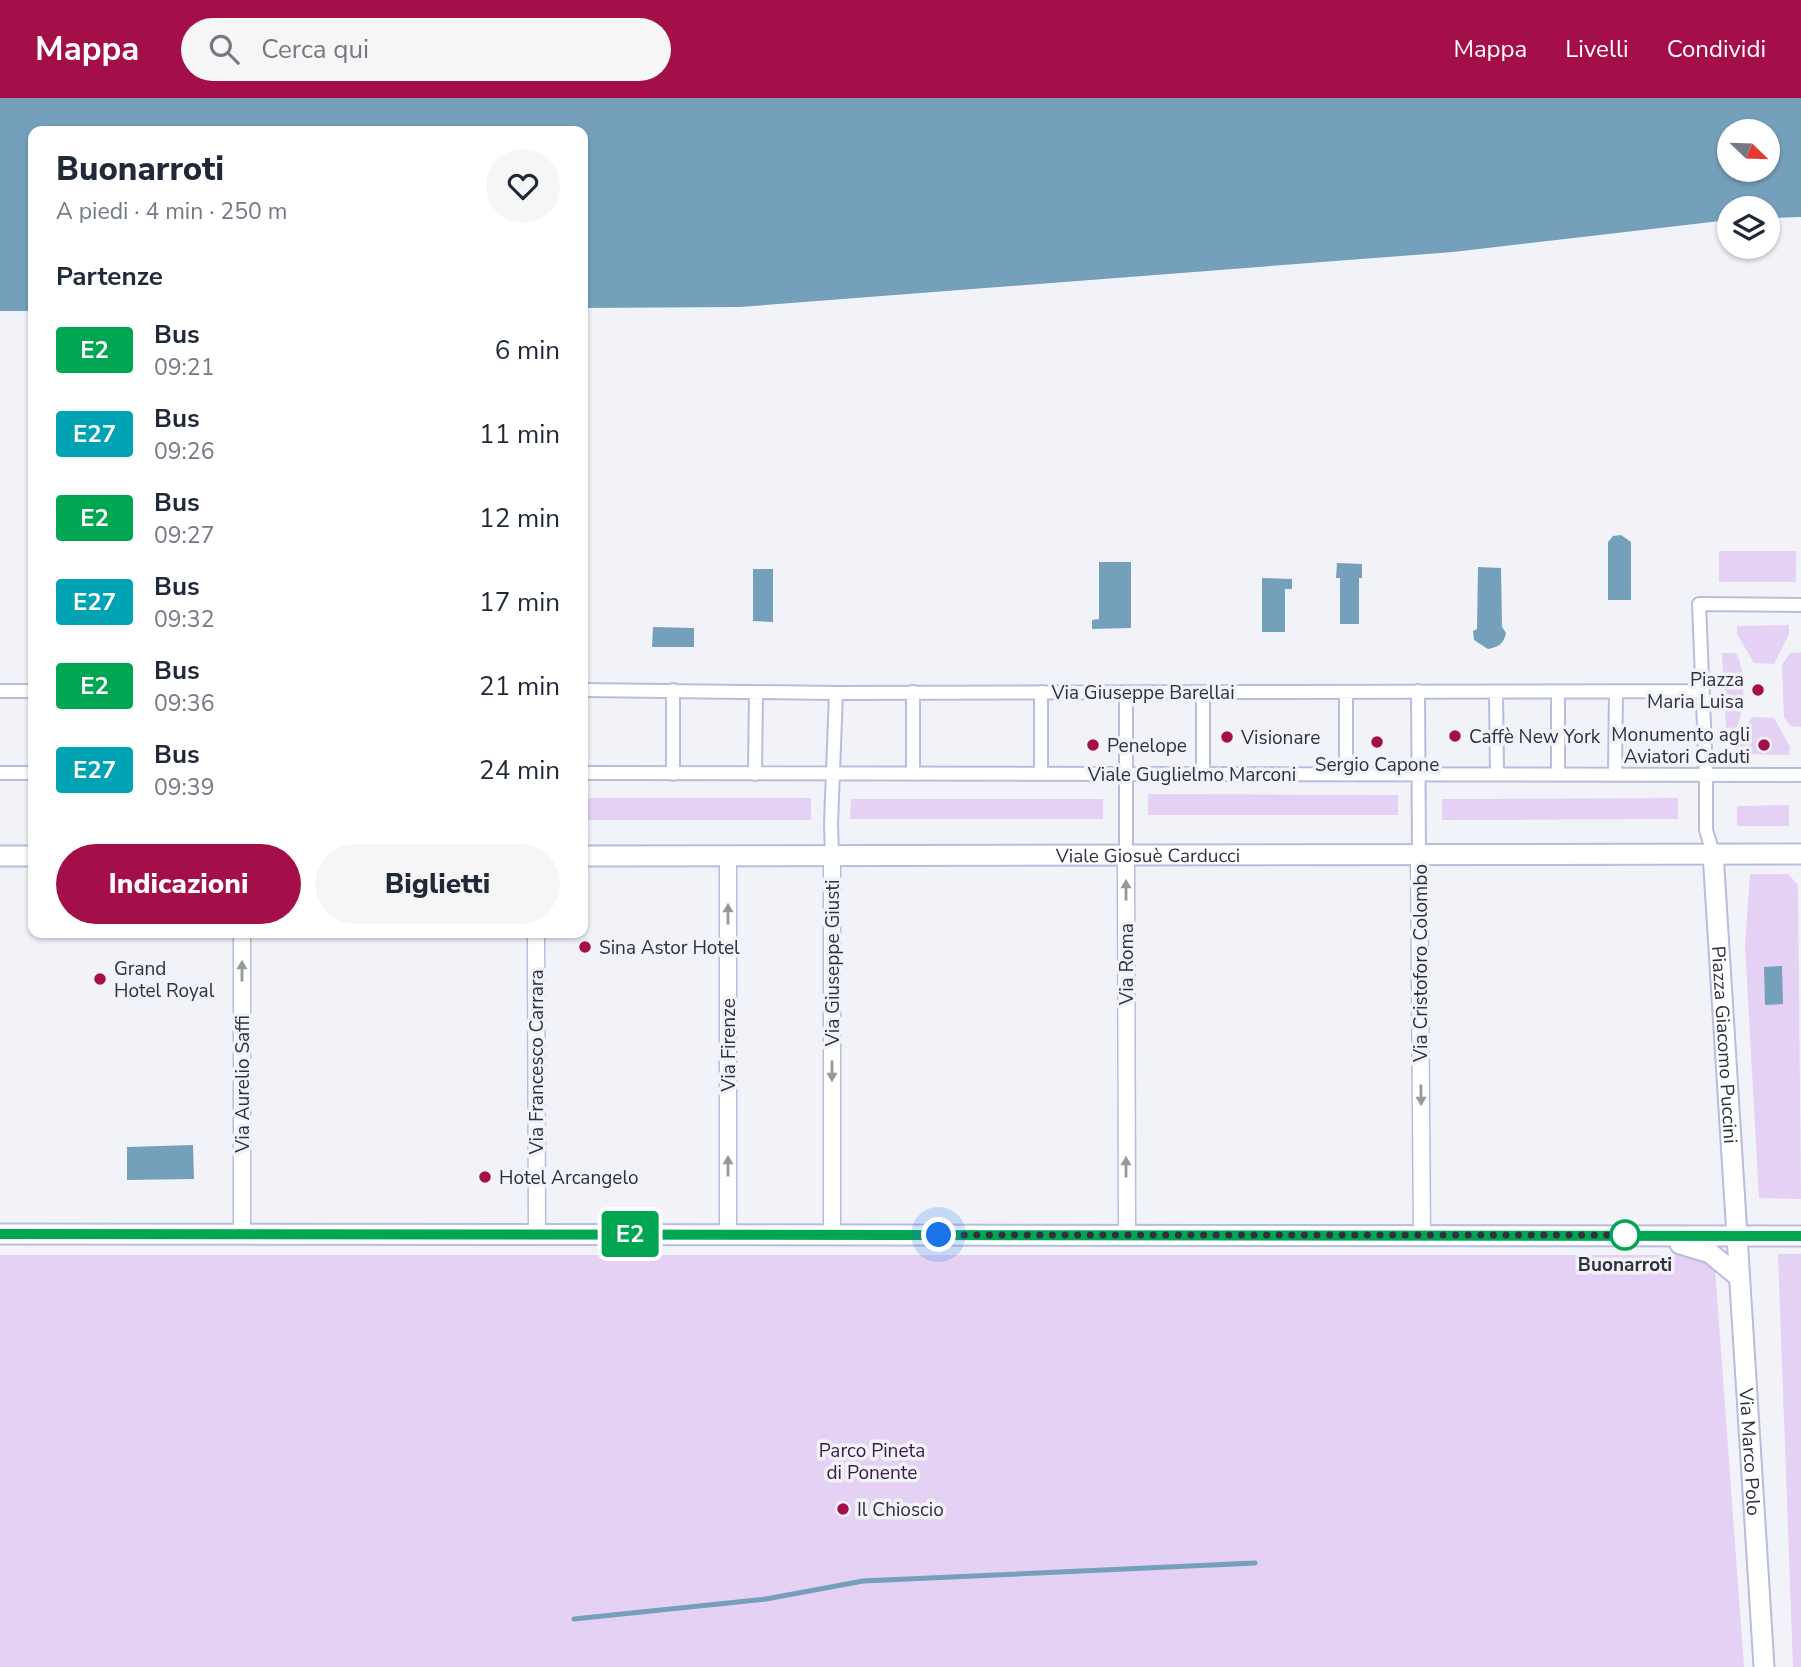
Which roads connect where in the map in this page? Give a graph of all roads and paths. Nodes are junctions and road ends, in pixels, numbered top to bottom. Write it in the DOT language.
graph roads {
  1 [pos="1801,605"];
  2 [pos="588,690"];
  3 [pos="673,690"];
  4 [pos="0,691"];
  5 [pos="28,691"];
  6 [pos="1419,691"];
  7 [pos="1616,691"];
  8 [pos="1703,691"];
  9 [pos="756,692"];
  10 [pos="913,692"];
  11 [pos="1041,692"];
  12 [pos="1346,692"];
  13 [pos="1558,692"];
  14 [pos="836,693"];
  15 [pos="1126,693"];
  16 [pos="1203,693"];
  17 [pos="1496,693"];
  18 [pos="28,773"];
  19 [pos="588,773"];
  20 [pos="1041,773"];
  21 [pos="0,774"];
  22 [pos="673,774"];
  23 [pos="755,774"];
  24 [pos="832,774"];
  25 [pos="913,774"];
  26 [pos="1125,774"];
  27 [pos="1203,774"];
  28 [pos="1346,774"];
  29 [pos="1497,774"];
  30 [pos="1615,774"];
  31 [pos="1419,775"];
  32 [pos="1558,775"];
  33 [pos="1706,775"];
  34 [pos="1801,775"];
  35 [pos="1713,853"];
  36 [pos="1801,854"];
  37 [pos="1419,855"];
  38 [pos="0,856"];
  39 [pos="28,856"];
  40 [pos="588,856"];
  41 [pos="728,856"];
  42 [pos="832,856"];
  43 [pos="1126,856"];
  44 [pos="242,938"];
  45 [pos="536,938"];
  46 [pos="0,1234"];
  47 [pos="537,1234"];
  48 [pos="728,1234"];
  49 [pos="832,1234"];
  50 [pos="242,1235"];
  51 [pos="1127,1235"];
  52 [pos="1645,1235"];
  53 [pos="1423,1236"];
  54 [pos="1801,1236"];
  55 [pos="1737,1237"];
  56 [pos="1738,1277"];
  57 [pos="1764,1667"];
  1 -- 8 [label="street"];
  2 -- 3 [label="street, Via Giuseppe Barellai"];
  3 -- 9 [label="street, Via Giuseppe Barellai"];
  3 -- 22 [label="street"];
  4 -- 5 [label="street"];
  6 -- 12 [label="street, Via Giuseppe Barellai"];
  6 -- 17 [label="street, Via Giuseppe Barellai"];
  6 -- 31 [label="street, Via Cristoforo Colombo"];
  7 -- 8 [label="street, Via Giuseppe Barellai"];
  7 -- 13 [label="street, Via Giuseppe Barellai"];
  7 -- 30 [label="street"];
  8 -- 33 [label="street"];
  9 -- 14 [label="street, Via Giuseppe Barellai"];
  9 -- 23 [label="street"];
  10 -- 11 [label="street, Via Giuseppe Barellai"];
  10 -- 14 [label="street, Via Giuseppe Barellai"];
  10 -- 25 [label="street"];
  11 -- 15 [label="street, Via Giuseppe Barellai"];
  11 -- 20 [label="street"];
  12 -- 16 [label="street, Via Giuseppe Barellai"];
  12 -- 28 [label="street"];
  13 -- 17 [label="street, Via Giuseppe Barellai"];
  13 -- 32 [label="street"];
  14 -- 24 [label="street, Via Giuseppe Giusti"];
  15 -- 16 [label="street, Via Giuseppe Barellai"];
  15 -- 26 [label="street, Via Roma"];
  16 -- 27 [label="street"];
  17 -- 29 [label="street"];
  18 -- 21 [label="street"];
  19 -- 22 [label="street, Viale Guglielmo Marconi"];
  20 -- 25 [label="street, Viale Guglielmo Marconi"];
  20 -- 26 [label="street, Viale Guglielmo Marconi"];
  22 -- 23 [label="street, Viale Guglielmo Marconi"];
  23 -- 24 [label="street, Viale Guglielmo Marconi"];
  24 -- 25 [label="street, Viale Guglielmo Marconi"];
  24 -- 42 [label="street, Via Giuseppe Giusti"];
  26 -- 27 [label="street, Viale Guglielmo Marconi"];
  26 -- 43 [label="street, Via Roma"];
  27 -- 28 [label="street, Viale Guglielmo Marconi"];
  28 -- 31 [label="street, Viale Guglielmo Marconi"];
  29 -- 31 [label="street, Viale Guglielmo Marconi"];
  29 -- 32 [label="street, Viale Guglielmo Marconi"];
  30 -- 32 [label="street, Viale Guglielmo Marconi"];
  30 -- 33 [label="street, Viale Guglielmo Marconi"];
  31 -- 37 [label="street, Via Cristoforo Colombo"];
  33 -- 34 [label="street, Viale Guglielmo Marconi"];
  33 -- 35 [label="street"];
  35 -- 36 [label="street, Viale Giosuè Carducci"];
  35 -- 37 [label="street, Viale Giosuè Carducci"];
  35 -- 55 [label="street, Piazza Giacomo Puccini"];
  37 -- 43 [label="street, Viale Giosuè Carducci"];
  37 -- 53 [label="street, Via Cristoforo Colombo, one-way"];
  38 -- 39 [label="street"];
  40 -- 41 [label="street, Viale Giosuè Carducci"];
  41 -- 42 [label="street, Viale Giosuè Carducci"];
  48 -- 41 [label="street, Via Firenze, one-way"];
  42 -- 43 [label="street, Viale Giosuè Carducci"];
  42 -- 49 [label="street, Via Giuseppe Giusti, one-way"];
  51 -- 43 [label="street, Via Roma, one-way"];
  50 -- 44 [label="street, Via Aurelio Saffi, one-way"];
  45 -- 47 [label="street, Via Francesco Carrara"];
  46 -- 50 [label="street"];
  47 -- 48 [label="street"];
  47 -- 50 [label="street"];
  48 -- 49 [label="street"];
  49 -- 51 [label="street"];
  51 -- 53 [label="street"];
  52 -- 53 [label="street"];
  52 -- 55 [label="street"];
  52 -- 56 [label="street"];
  54 -- 55 [label="street"];
  55 -- 56 [label="street, Via Marco Polo"];
  56 -- 57 [label="street, Via Marco Polo"];
}
